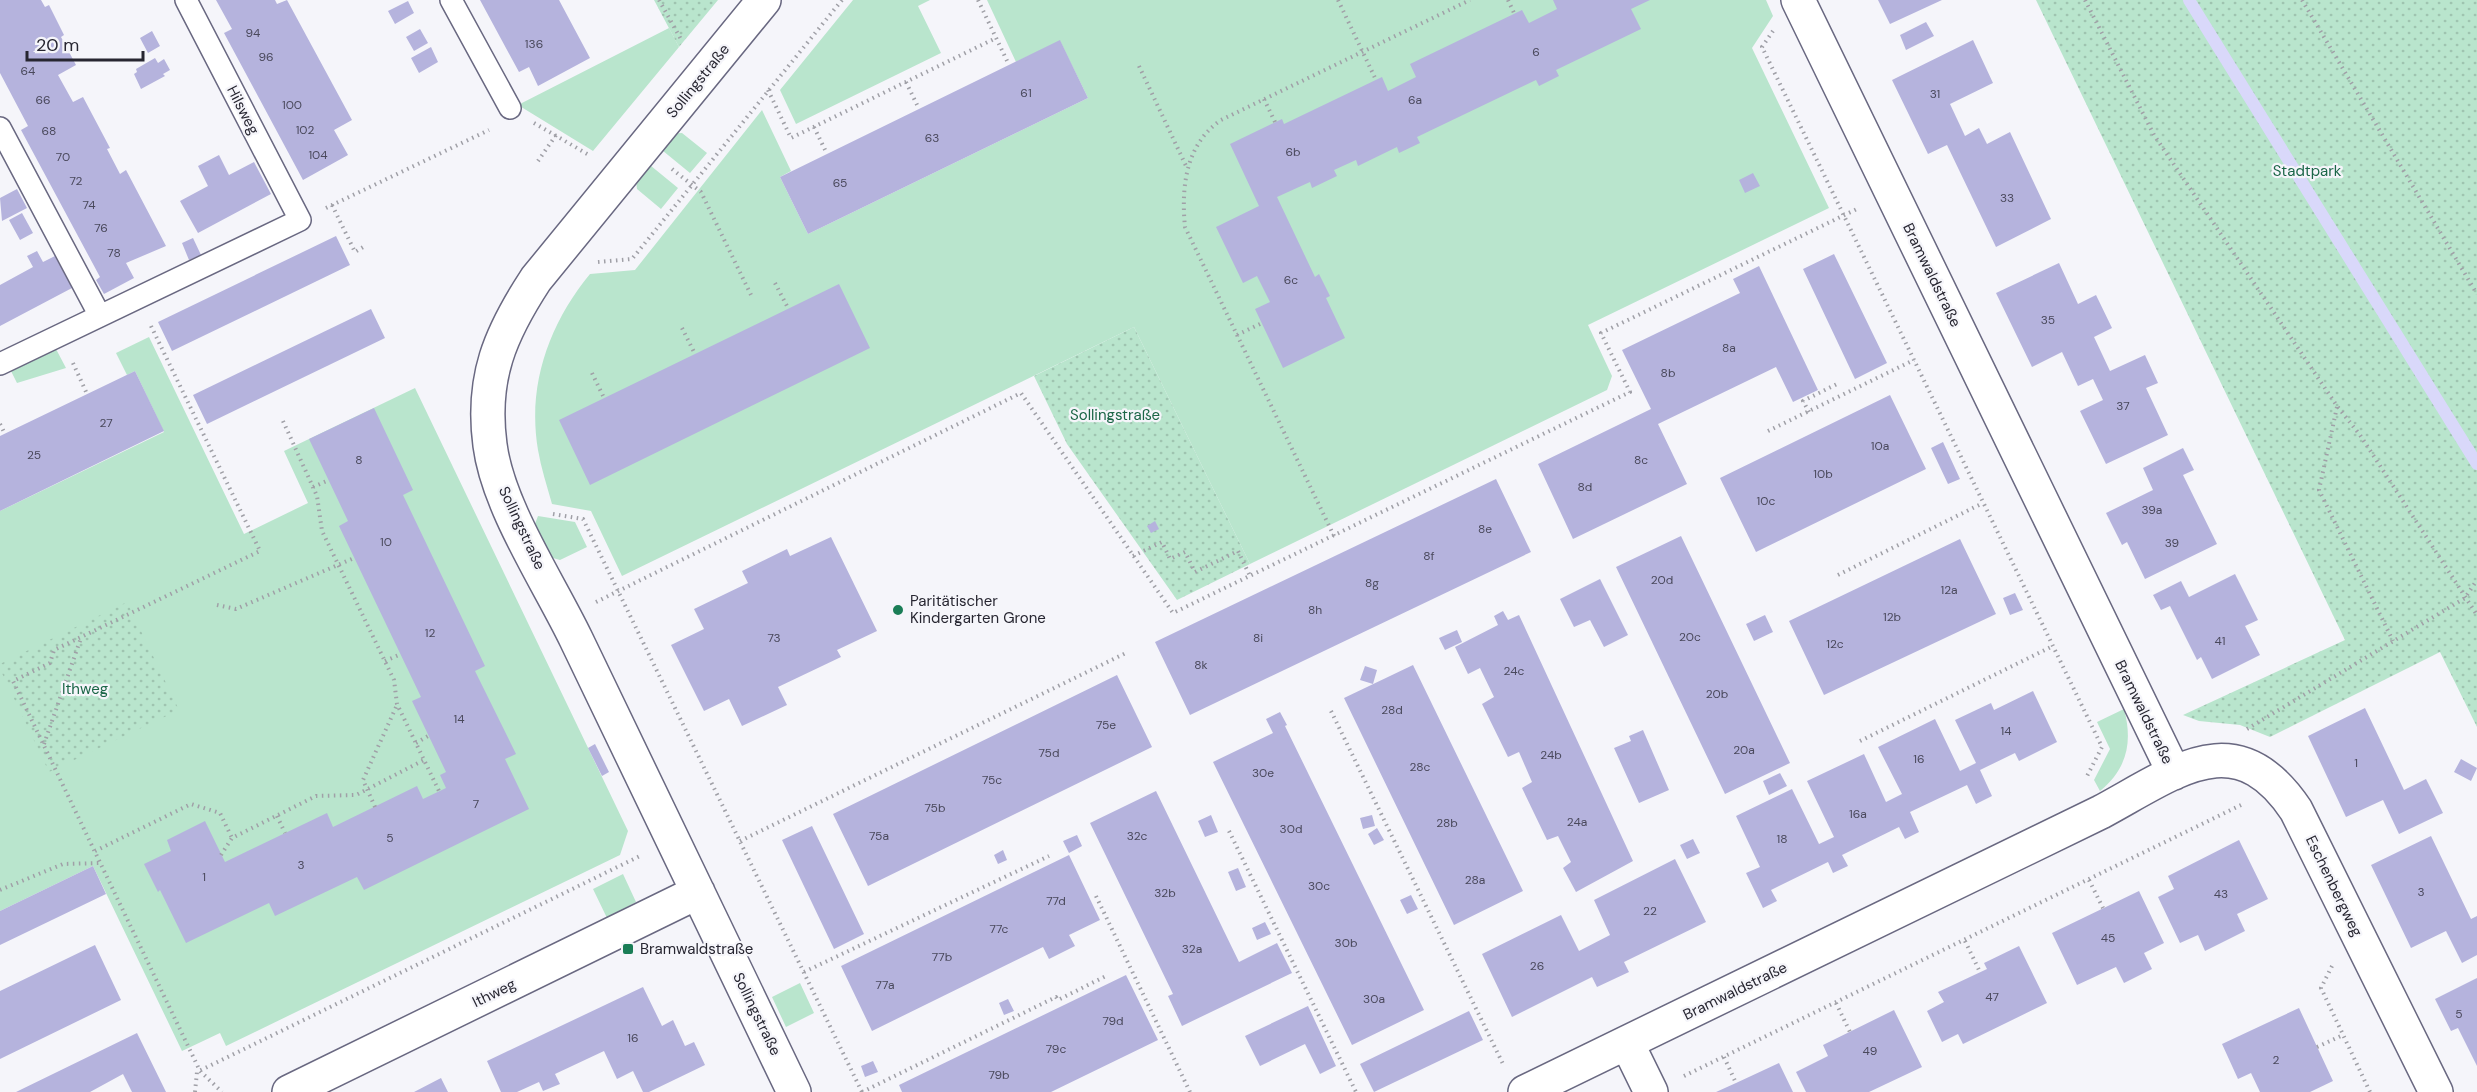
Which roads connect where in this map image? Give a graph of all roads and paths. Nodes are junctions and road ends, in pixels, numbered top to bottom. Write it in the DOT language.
graph roads {
  1 [pos="186,0"];
  2 [pos="451,0"];
  3 [pos="659,0"];
  4 [pos="764,0"];
  5 [pos="842,0"];
  6 [pos="978,0"];
  7 [pos="1338,0"];
  8 [pos="1470,0"];
  9 [pos="1508,0"];
  10 [pos="1798,0"];
  11 [pos="2085,0"];
  12 [pos="2302,0"];
  13 [pos="1514,13"];
  14 [pos="1774,28"];
  15 [pos="996,38"];
  16 [pos="1363,52"];
  17 [pos="1009,65"];
  18 [pos="1139,66"];
  19 [pos="701,76"];
  20 [pos="1376,80"];
  21 [pos="906,82"];
  22 [pos="768,90"];
  23 [pos="1264,99"];
  24 [pos="510,108"];
  25 [pos="919,109"];
  26 [pos="530,120"];
  27 [pos="1275,122"];
  28 [pos="814,127"];
  29 [pos="0,128"];
  30 [pos="494,128"];
  31 [pos="556,135"];
  32 [pos="644,147"];
  33 [pos="827,154"];
  34 [pos="597,159"];
  35 [pos="538,161"];
  36 [pos="1188,169"];
  37 [pos="692,185"];
  38 [pos="1892,192"];
  39 [pos="332,205"];
  40 [pos="1844,215"];
  41 [pos="300,220"];
  42 [pos="365,246"];
  43 [pos="546,267"];
  44 [pos="775,283"];
  45 [pos="2477,294"];
  46 [pos="751,295"];
  47 [pos="138,298"];
  48 [pos="788,308"];
  49 [pos="100,316"];
  50 [pos="1262,323"];
  51 [pos="682,328"];
  52 [pos="1237,335"];
  53 [pos="695,354"];
  54 [pos="1914,360"];
  55 [pos="0,364"];
  56 [pos="592,372"];
  57 [pos="1838,384"];
  58 [pos="604,398"];
  59 [pos="2337,406"];
  60 [pos="1809,412"];
  61 [pos="283,421"];
  62 [pos="0,424"];
  63 [pos="1768,431"];
  64 [pos="5,434"];
  65 [pos="329,480"];
  66 [pos="313,488"];
  67 [pos="1983,503"];
  68 [pos="510,508"];
  69 [pos="1334,536"];
  70 [pos="1133,556"];
  71 [pos="354,558"];
  72 [pos="337,565"];
  73 [pos="1838,575"];
  74 [pos="1250,576"];
  75 [pos="2477,580"];
  76 [pos="618,591"];
  77 [pos="2465,598"];
  78 [pos="217,605"];
  79 [pos="2477,615"];
  80 [pos="566,617"];
  81 [pos="81,637"];
  82 [pos="2393,641"];
  83 [pos="2053,646"];
  84 [pos="1128,652"];
  85 [pos="401,654"];
  86 [pos="385,661"];
  87 [pos="397,704"];
  88 [pos="1331,711"];
  89 [pos="428,736"];
  90 [pos="1860,741"];
  91 [pos="416,743"];
  92 [pos="44,744"];
  93 [pos="424,760"];
  94 [pos="2240,761"];
  95 [pos="2174,773"];
  96 [pos="2276,783"];
  97 [pos="367,789"];
  98 [pos="439,791"];
  99 [pos="375,807"];
  100 [pos="2101,812"];
  101 [pos="277,816"];
  102 [pos="1229,831"];
  103 [pos="285,833"];
  104 [pos="232,838"];
  105 [pos="673,840"];
  106 [pos="740,842"];
  107 [pos="95,851"];
  108 [pos="221,855"];
  109 [pos="1049,856"];
  110 [pos="100,863"];
  111 [pos="2089,880"];
  112 [pos="0,890"];
  113 [pos="698,892"];
  114 [pos="1096,896"];
  115 [pos="2103,908"];
  116 [pos="2353,926"];
  117 [pos="1965,941"];
  118 [pos="804,972"];
  119 [pos="1980,972"];
  120 [pos="1106,976"];
  121 [pos="1836,1003"];
  122 [pos="1850,1032"];
  123 [pos="2343,1035"];
  124 [pos="1627,1043"];
  125 [pos="2317,1047"];
  126 [pos="1724,1057"];
  127 [pos="200,1071"];
  128 [pos="1682,1077"];
  129 [pos="1515,1081"];
  130 [pos="1736,1083"];
  131 [pos="308,1088"];
  132 [pos="195,1092"];
  133 [pos="222,1092"];
  134 [pos="794,1092"];
  135 [pos="862,1092"];
  136 [pos="1190,1092"];
  137 [pos="1356,1092"];
  138 [pos="1651,1092"];
  139 [pos="2370,1092"];
  140 [pos="2436,1092"];
  1 -- 41 [label="lane, Hilsweg"];
  2 -- 24 [label="lane"];
  3 -- 19 [label="path"];
  4 -- 19 [label="street, Sollingstraße"];
  5 -- 22 [label="path"];
  6 -- 15 [label="path"];
  7 -- 16 [label="path"];
  8 -- 16 [label="path"];
  9 -- 13 [label="path"];
  10 -- 38 [label="street, Bramwaldstraße"];
  11 -- 59 [label="path"];
  12 -- 45 [label="path"];
  14 -- 40 [label="path"];
  15 -- 17 [label="path"];
  15 -- 21 [label="path"];
  16 -- 20 [label="path"];
  16 -- 23 [label="path"];
  18 -- 36 [label="path"];
  19 -- 32 [label="street, Sollingstraße"];
  21 -- 25 [label="path"];
  21 -- 28 [label="path"];
  22 -- 28 [label="path"];
  22 -- 37 [label="path"];
  23 -- 27 [label="path"];
  23 -- 36 [label="path"];
  26 -- 31 [label="path"];
  28 -- 33 [label="path"];
  29 -- 49 [label="lane"];
  30 -- 39 [label="path"];
  31 -- 34 [label="path"];
  31 -- 35 [label="path"];
  32 -- 37 [label="path"];
  32 -- 43 [label="street, Sollingstraße"];
  36 -- 52 [label="path"];
  37 -- 43 [label="path"];
  37 -- 46 [label="path"];
  38 -- 40 [label="path"];
  38 -- 95 [label="street, Bramwaldstraße"];
  39 -- 41 [label="path"];
  39 -- 42 [label="path"];
  40 -- 54 [label="path"];
  40 -- 69 [label="path"];
  41 -- 47 [label="lane"];
  43 -- 68 [label="street, Sollingstraße"];
  44 -- 48 [label="path"];
  47 -- 49 [label="lane"];
  47 -- 81 [label="path"];
  49 -- 55 [label="lane"];
  50 -- 52 [label="path"];
  51 -- 53 [label="path"];
  52 -- 69 [label="path"];
  54 -- 60 [label="path"];
  54 -- 67 [label="path"];
  56 -- 58 [label="path"];
  57 -- 60 [label="path"];
  59 -- 77 [label="path"];
  59 -- 82 [label="path"];
  60 -- 63 [label="path"];
  61 -- 66 [label="path"];
  62 -- 64 [label="path"];
  65 -- 66 [label="path"];
  66 -- 72 [label="path"];
  67 -- 73 [label="path"];
  67 -- 83 [label="path"];
  68 -- 76 [label="path"];
  68 -- 80 [label="street, Sollingstraße"];
  69 -- 74 [label="path"];
  70 -- 74 [label="path"];
  70 -- 74 [label="path"];
  70 -- 76 [label="path"];
  71 -- 72 [label="path"];
  72 -- 78 [label="path"];
  72 -- 86 [label="path"];
  75 -- 77 [label="path"];
  76 -- 80 [label="path"];
  76 -- 106 [label="path"];
  77 -- 79 [label="path"];
  77 -- 82 [label="path"];
  80 -- 105 [label="street, Sollingstraße"];
  81 -- 92 [label="path"];
  81 -- 92 [label="path"];
  82 -- 94 [label="path"];
  83 -- 90 [label="path"];
  83 -- 100 [label="path"];
  84 -- 106 [label="path"];
  85 -- 86 [label="path"];
  86 -- 87 [label="path"];
  87 -- 91 [label="path"];
  87 -- 97 [label="path"];
  88 -- 129 [label="path"];
  89 -- 91 [label="path"];
  91 -- 93 [label="path"];
  92 -- 107 [label="path"];
  93 -- 97 [label="path"];
  93 -- 98 [label="path"];
  94 -- 95 [label="street"];
  94 -- 96 [label="street, Eschenbergweg"];
  95 -- 100 [label="street, Bramwaldstraße"];
  96 -- 111 [label="path"];
  96 -- 116 [label="street, Eschenbergweg"];
  97 -- 99 [label="path"];
  97 -- 101 [label="path"];
  100 -- 124 [label="street, Bramwaldstraße"];
  101 -- 103 [label="path"];
  101 -- 104 [label="path"];
  102 -- 137 [label="path"];
  104 -- 107 [label="path"];
  104 -- 108 [label="path"];
  105 -- 113 [label="street, Sollingstraße"];
  105 -- 127 [label="path"];
  106 -- 118 [label="path"];
  107 -- 110 [label="path"];
  109 -- 118 [label="path"];
  110 -- 112 [label="path"];
  110 -- 127 [label="path"];
  111 -- 115 [label="path"];
  111 -- 117 [label="path"];
  113 -- 131 [label="street, Ithweg"];
  113 -- 134 [label="street, Sollingstraße"];
  114 -- 136 [label="path"];
  116 -- 123 [label="path"];
  116 -- 140 [label="street, Eschenbergweg"];
  117 -- 119 [label="path"];
  117 -- 121 [label="path"];
  118 -- 135 [label="path"];
  120 -- 135 [label="path"];
  121 -- 122 [label="path"];
  121 -- 126 [label="path"];
  123 -- 125 [label="path"];
  123 -- 139 [label="path"];
  124 -- 129 [label="street, Bramwaldstraße"];
  124 -- 138 [label="street"];
  126 -- 128 [label="path"];
  126 -- 130 [label="path"];
  127 -- 132 [label="path"];
  127 -- 133 [label="path"];
}
